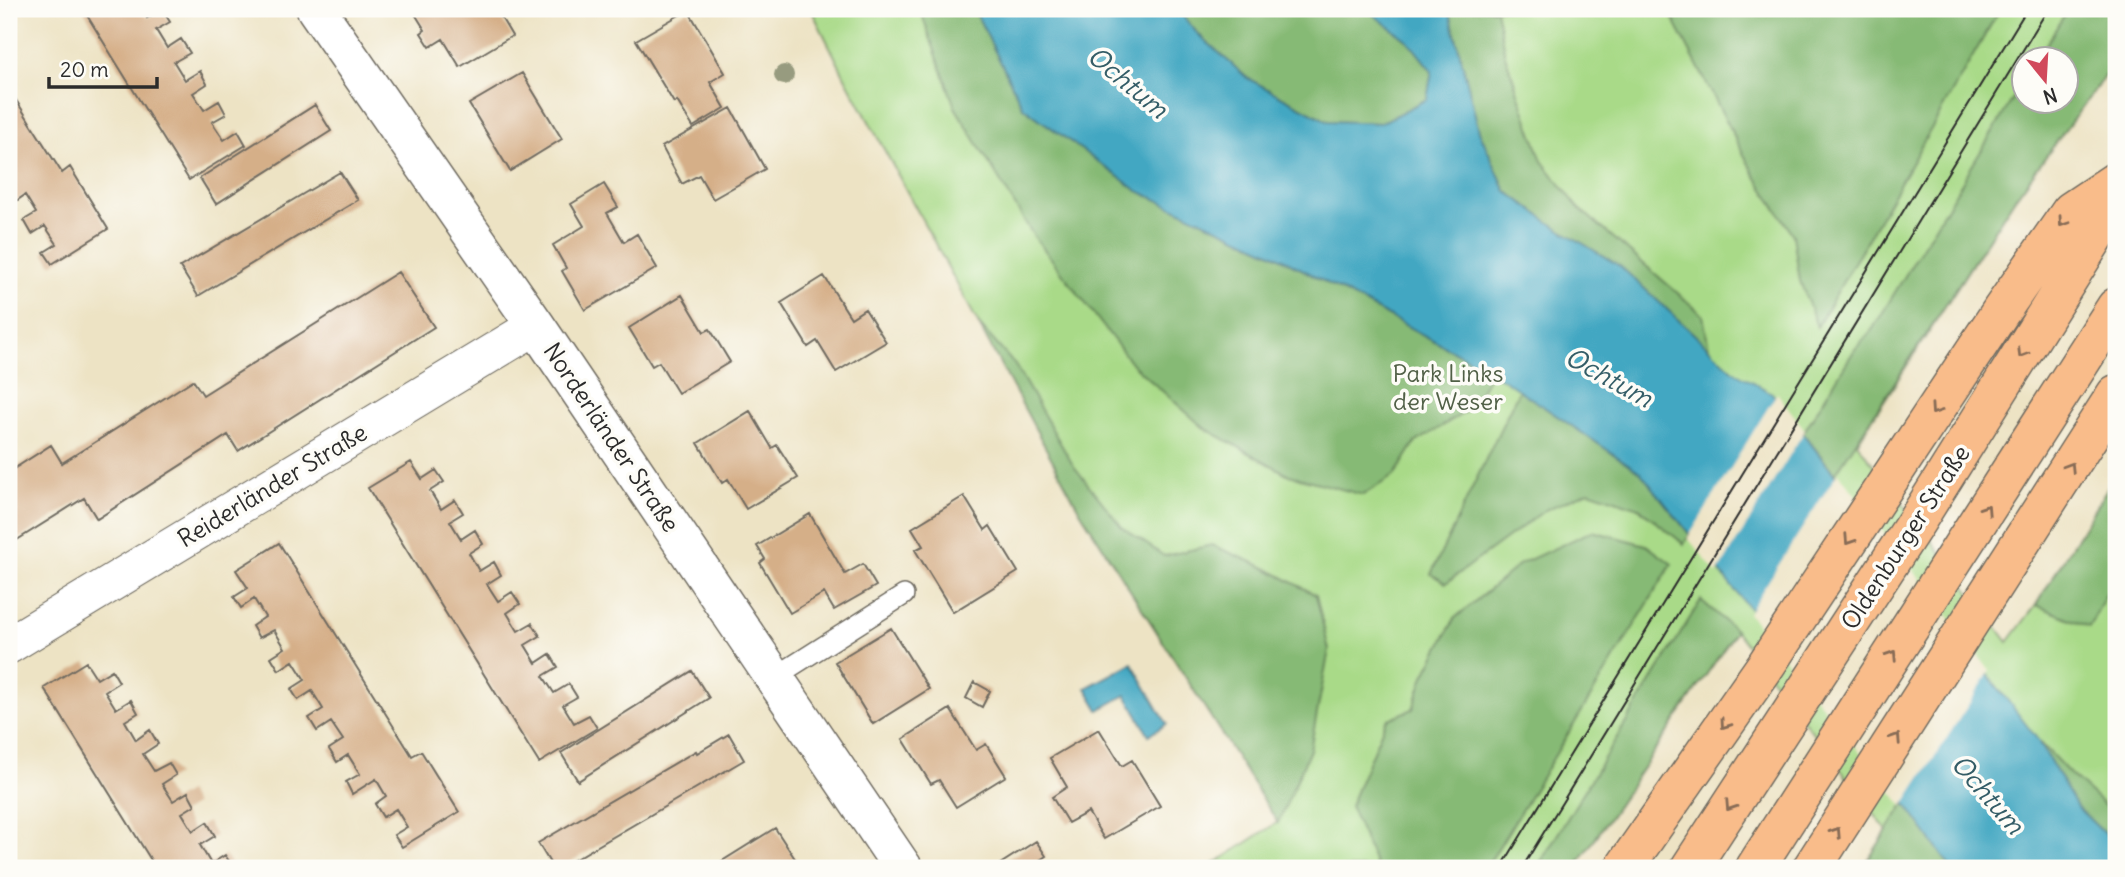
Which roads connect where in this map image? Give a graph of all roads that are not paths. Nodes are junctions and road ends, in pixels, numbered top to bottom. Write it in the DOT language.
graph roads {
  1 [pos="316,9"];
  2 [pos="2116,181"];
  3 [pos="2116,203"];
  4 [pos="2116,307"];
  5 [pos="536,326"];
  6 [pos="2116,394"];
  7 [pos="904,594"];
  8 [pos="9,645"];
  9 [pos="775,677"];
  10 [pos="902,868"];
  11 [pos="1624,868"];
  12 [pos="1690,868"];
  13 [pos="1755,868"];
  14 [pos="1812,868"];
  1 -- 5 [label="street, Norderländer Straße"];
  2 -- 11 [label="highway, one-way"];
  3 -- 12 [label="highway, Oldenburger Straße, one-way"];
  13 -- 4 [label="highway, one-way"];
  5 -- 8 [label="street, Reiderländer Straße"];
  5 -- 9 [label="street, Norderländer Straße"];
  14 -- 6 [label="highway, one-way"];
  7 -- 9 [label="lane"];
  9 -- 10 [label="street, Norderländer Straße"];
}
